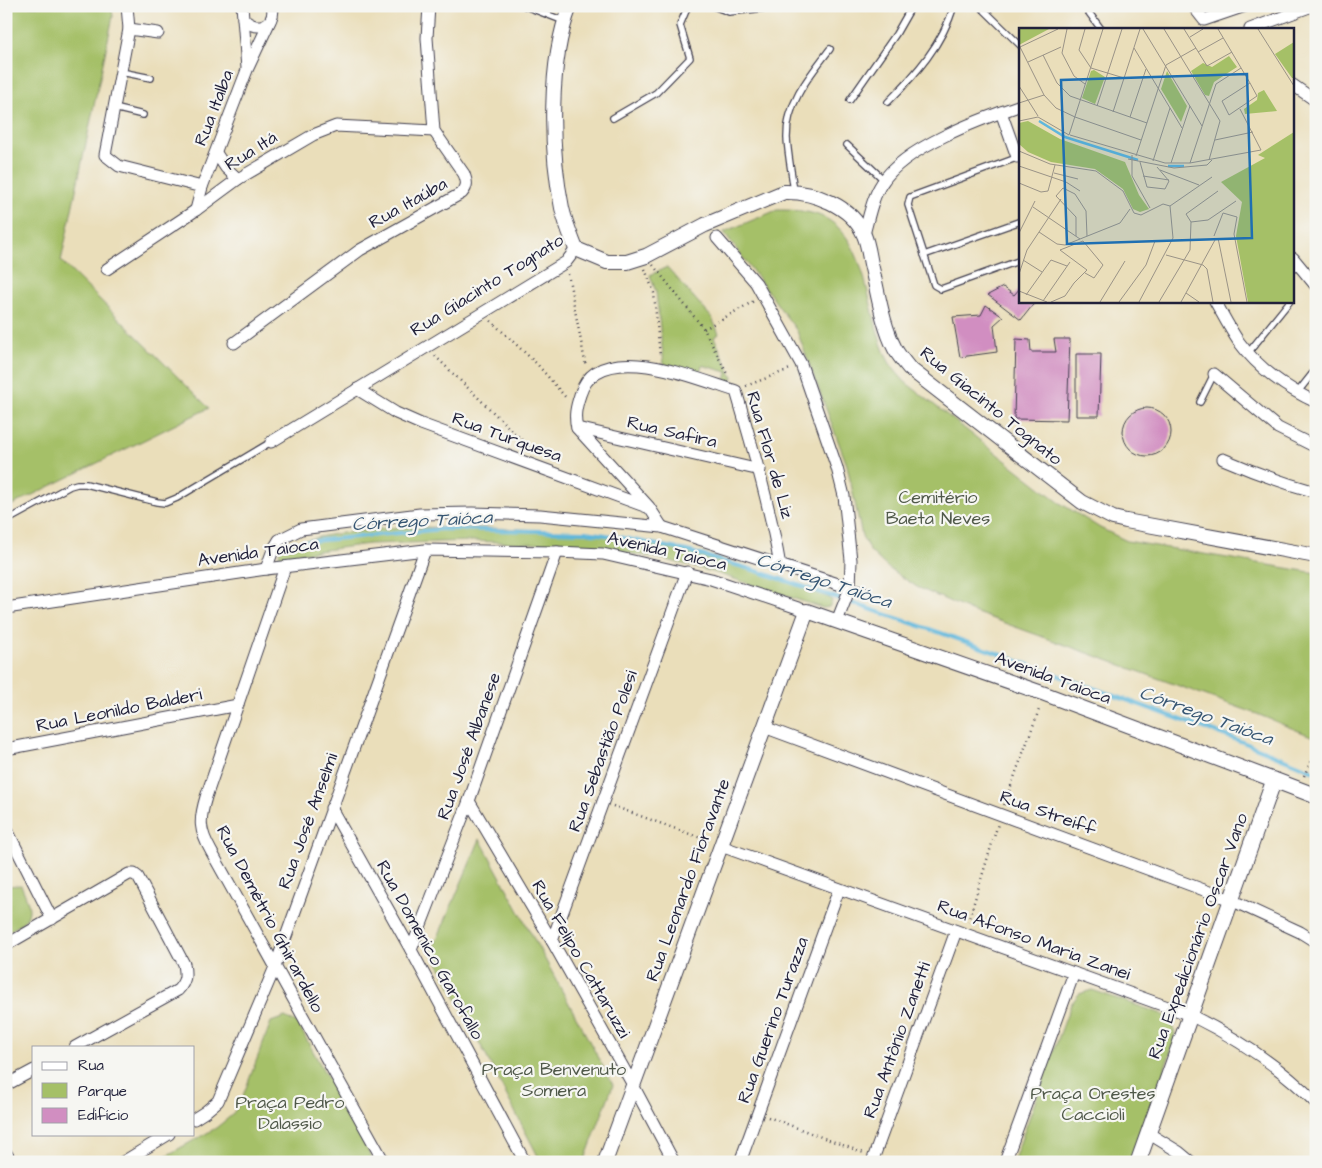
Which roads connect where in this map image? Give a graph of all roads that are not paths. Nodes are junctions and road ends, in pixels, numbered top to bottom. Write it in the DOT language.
graph roads {
  1 [pos="126,6"];
  2 [pos="429,6"];
  3 [pos="525,6"];
  4 [pos="570,6"];
  5 [pos="688,6"];
  6 [pos="713,6"];
  7 [pos="784,6"];
  8 [pos="912,6"];
  9 [pos="954,6"];
  10 [pos="980,6"];
  11 [pos="1084,6"];
  12 [pos="1193,6"];
  13 [pos="1244,6"];
  14 [pos="1312,6"];
  15 [pos="273,11"];
  16 [pos="242,12"];
  17 [pos="564,21"];
  18 [pos="1100,28"];
  19 [pos="1253,28"];
  20 [pos="129,29"];
  21 [pos="158,32"];
  22 [pos="1019,44"];
  23 [pos="830,49"];
  24 [pos="248,70"];
  25 [pos="121,72"];
  26 [pos="151,78"];
  27 [pos="1294,86"];
  28 [pos="850,100"];
  29 [pos="1316,101"];
  30 [pos="888,102"];
  31 [pos="1019,106"];
  32 [pos="114,108"];
  33 [pos="1002,112"];
  34 [pos="143,115"];
  35 [pos="613,118"];
  36 [pos="434,131"];
  37 [pos="847,145"];
  38 [pos="216,153"];
  39 [pos="1019,157"];
  40 [pos="238,179"];
  41 [pos="884,180"];
  42 [pos="202,187"];
  43 [pos="794,192"];
  44 [pos="196,210"];
  45 [pos="1019,222"];
  46 [pos="864,234"];
  47 [pos="717,238"];
  48 [pos="576,249"];
  49 [pos="924,255"];
  50 [pos="1294,259"];
  51 [pos="1019,261"];
  52 [pos="107,269"];
  53 [pos="1316,286"];
  54 [pos="1216,302"];
  55 [pos="1289,302"];
  56 [pos="234,343"];
  57 [pos="1248,353"];
  58 [pos="1316,369"];
  59 [pos="1214,374"];
  60 [pos="358,389"];
  61 [pos="1298,393"];
  62 [pos="1200,402"];
  63 [pos="1316,402"];
  64 [pos="577,428"];
  65 [pos="271,442"];
  66 [pos="1316,447"];
  67 [pos="1223,459"];
  68 [pos="760,470"];
  69 [pos="1316,492"];
  70 [pos="649,507"];
  71 [pos="6,521"];
  72 [pos="662,527"];
  73 [pos="425,550"];
  74 [pos="557,552"];
  75 [pos="1316,556"];
  76 [pos="780,566"];
  77 [pos="285,567"];
  78 [pos="266,569"];
  79 [pos="687,572"];
  80 [pos="848,592"];
  81 [pos="866,593"];
  82 [pos="6,608"];
  83 [pos="807,610"];
  84 [pos="839,615"];
  85 [pos="238,705"];
  86 [pos="764,726"];
  87 [pos="6,749"];
  88 [pos="1274,780"];
  89 [pos="1316,796"];
  90 [pos="469,801"];
  91 [pos="331,808"];
  92 [pos="6,828"];
  93 [pos="721,846"];
  94 [pos="839,889"];
  95 [pos="1232,900"];
  96 [pos="52,919"];
  97 [pos="956,931"];
  98 [pos="552,941"];
  99 [pos="1316,942"];
  100 [pos="6,945"];
  101 [pos="411,950"];
  102 [pos="275,967"];
  103 [pos="1074,973"];
  104 [pos="1190,1014"];
  105 [pos="77,1046"];
  106 [pos="32,1071"];
  107 [pos="6,1085"];
  108 [pos="633,1085"];
  109 [pos="1316,1103"];
  110 [pos="195,1118"];
  111 [pos="1148,1133"];
  112 [pos="165,1136"];
  113 [pos="6,1153"];
  114 [pos="873,1159"];
  115 [pos="11,1162"];
  116 [pos="122,1162"];
  117 [pos="384,1162"];
  118 [pos="525,1162"];
  119 [pos="605,1162"];
  120 [pos="674,1162"];
  121 [pos="740,1162"];
  122 [pos="1005,1162"];
  123 [pos="1138,1162"];
  124 [pos="1191,1162"];
  1 -- 20 [label="street"];
  2 -- 36 [label="street"];
  3 -- 17 [label="lane"];
  4 -- 17 [label="street"];
  5 -- 35 [label="lane"];
  6 -- 7 [label="lane"];
  8 -- 28 [label="lane"];
  9 -- 30 [label="lane"];
  10 -- 22 [label="lane"];
  11 -- 18 [label="lane"];
  12 -- 13 [label="street"];
  14 -- 19 [label="street"];
  15 -- 16 [label="street"];
  15 -- 24 [label="street, Rua Italba"];
  16 -- 24 [label="street"];
  17 -- 48 [label="street"];
  20 -- 21 [label="street"];
  20 -- 25 [label="street"];
  23 -- 43 [label="lane"];
  24 -- 38 [label="street, Rua Italba"];
  25 -- 26 [label="lane"];
  25 -- 32 [label="street"];
  27 -- 29 [label="street"];
  31 -- 33 [label="street"];
  32 -- 34 [label="lane"];
  32 -- 42 [label="street"];
  33 -- 39 [label="street"];
  33 -- 41 [label="street"];
  36 -- 40 [label="street, Rua Itá"];
  36 -- 56 [label="street, Rua Itaúba"];
  37 -- 41 [label="lane"];
  38 -- 40 [label="street"];
  38 -- 42 [label="street, Rua Italba"];
  39 -- 49 [label="lane"];
  40 -- 44 [label="street, Rua Itá"];
  41 -- 46 [label="street"];
  42 -- 44 [label="street, Rua Italba"];
  43 -- 46 [label="street, Rua Giacinto Tognato"];
  43 -- 48 [label="street, Rua Giacinto Tognato"];
  44 -- 52 [label="street, Rua Itá"];
  45 -- 49 [label="lane"];
  46 -- 75 [label="street, Rua Giacinto Tognato"];
  47 -- 80 [label="street"];
  48 -- 60 [label="street, Rua Giacinto Tognato"];
  49 -- 51 [label="lane"];
  50 -- 53 [label="street"];
  54 -- 57 [label="street"];
  55 -- 57 [label="lane"];
  57 -- 61 [label="street"];
  58 -- 61 [label="lane"];
  59 -- 62 [label="lane"];
  59 -- 66 [label="street"];
  60 -- 65 [label="street, Rua Giacinto Tognato"];
  60 -- 70 [label="street, Rua Turquesa"];
  61 -- 63 [label="street"];
  64 -- 68 [label="street, Rua Safira"];
  64 -- 68 [label="street, Rua Flor de Liz"];
  64 -- 70 [label="street"];
  65 -- 71 [label="lane"];
  67 -- 69 [label="street"];
  68 -- 76 [label="street, Rua Flor de Liz"];
  70 -- 72 [label="street"];
  72 -- 76 [label="street"];
  72 -- 78 [label="street"];
  73 -- 74 [label="street, Avenida Taioca"];
  73 -- 77 [label="street, Avenida Taioca"];
  73 -- 91 [label="street, Rua José Anselmi"];
  74 -- 79 [label="street, Avenida Taioca"];
  74 -- 90 [label="street, Rua José Albanese"];
  76 -- 80 [label="street"];
  77 -- 78 [label="street, Avenida Taioca"];
  77 -- 85 [label="street, Rua Demétrio Ghirardello"];
  78 -- 82 [label="street, Avenida Taioca"];
  79 -- 83 [label="street, Avenida Taioca"];
  79 -- 98 [label="street, Rua Sebastião Polesi"];
  80 -- 81 [label="street"];
  80 -- 84 [label="street"];
  83 -- 84 [label="street, Avenida Taioca"];
  83 -- 86 [label="street, Rua Leonardo Fioravante"];
  84 -- 88 [label="street, Avenida Taioca"];
  85 -- 87 [label="street, Rua Leonildo Balderi"];
  85 -- 102 [label="street, Rua Demétrio Ghirardello"];
  86 -- 93 [label="street, Rua Leonardo Fioravante"];
  86 -- 95 [label="street, Rua Streiff"];
  88 -- 89 [label="main road, Avenida Taioca"];
  88 -- 95 [label="main road, Rua Expedicionário Oscar Vano"];
  90 -- 98 [label="street, Rua Felipo Cattaruzzi"];
  90 -- 101 [label="street, Rua José Albanese"];
  91 -- 101 [label="street, Rua Domenico Garofallo"];
  91 -- 102 [label="street, Rua José Anselmi"];
  92 -- 96 [label="street"];
  93 -- 94 [label="street, Rua Afonso Maria Zanei"];
  93 -- 108 [label="street, Rua Leonardo Fioravante"];
  94 -- 97 [label="street, Rua Afonso Maria Zanei"];
  94 -- 121 [label="street, Rua Guerino Turazza"];
  95 -- 99 [label="street, Rua Streiff"];
  95 -- 104 [label="main road, Rua Expedicionário Oscar Vano"];
  96 -- 100 [label="street"];
  96 -- 105 [label="street"];
  97 -- 103 [label="street, Rua Afonso Maria Zanei"];
  97 -- 114 [label="street, Rua Antônio Zanetti"];
  98 -- 108 [label="street, Rua Felipo Cattaruzzi"];
  101 -- 118 [label="street, Rua Domenico Garofallo"];
  102 -- 110 [label="street, Rua José Anselmi"];
  102 -- 117 [label="street, Rua Demétrio Ghirardello"];
  103 -- 104 [label="street, Rua Afonso Maria Zanei"];
  103 -- 122 [label="street"];
  104 -- 109 [label="street, Rua Afonso Maria Zanei"];
  104 -- 111 [label="main road, Rua Expedicionário Oscar Vano"];
  106 -- 107 [label="street"];
  108 -- 119 [label="street, Rua Leonardo Fioravante"];
  108 -- 120 [label="street, Rua Felipo Cattaruzzi"];
  111 -- 123 [label="main road, Rua Expedicionário Oscar Vano"];
  111 -- 124 [label="street"];
  112 -- 116 [label="street"];
  113 -- 115 [label="street"];
}
